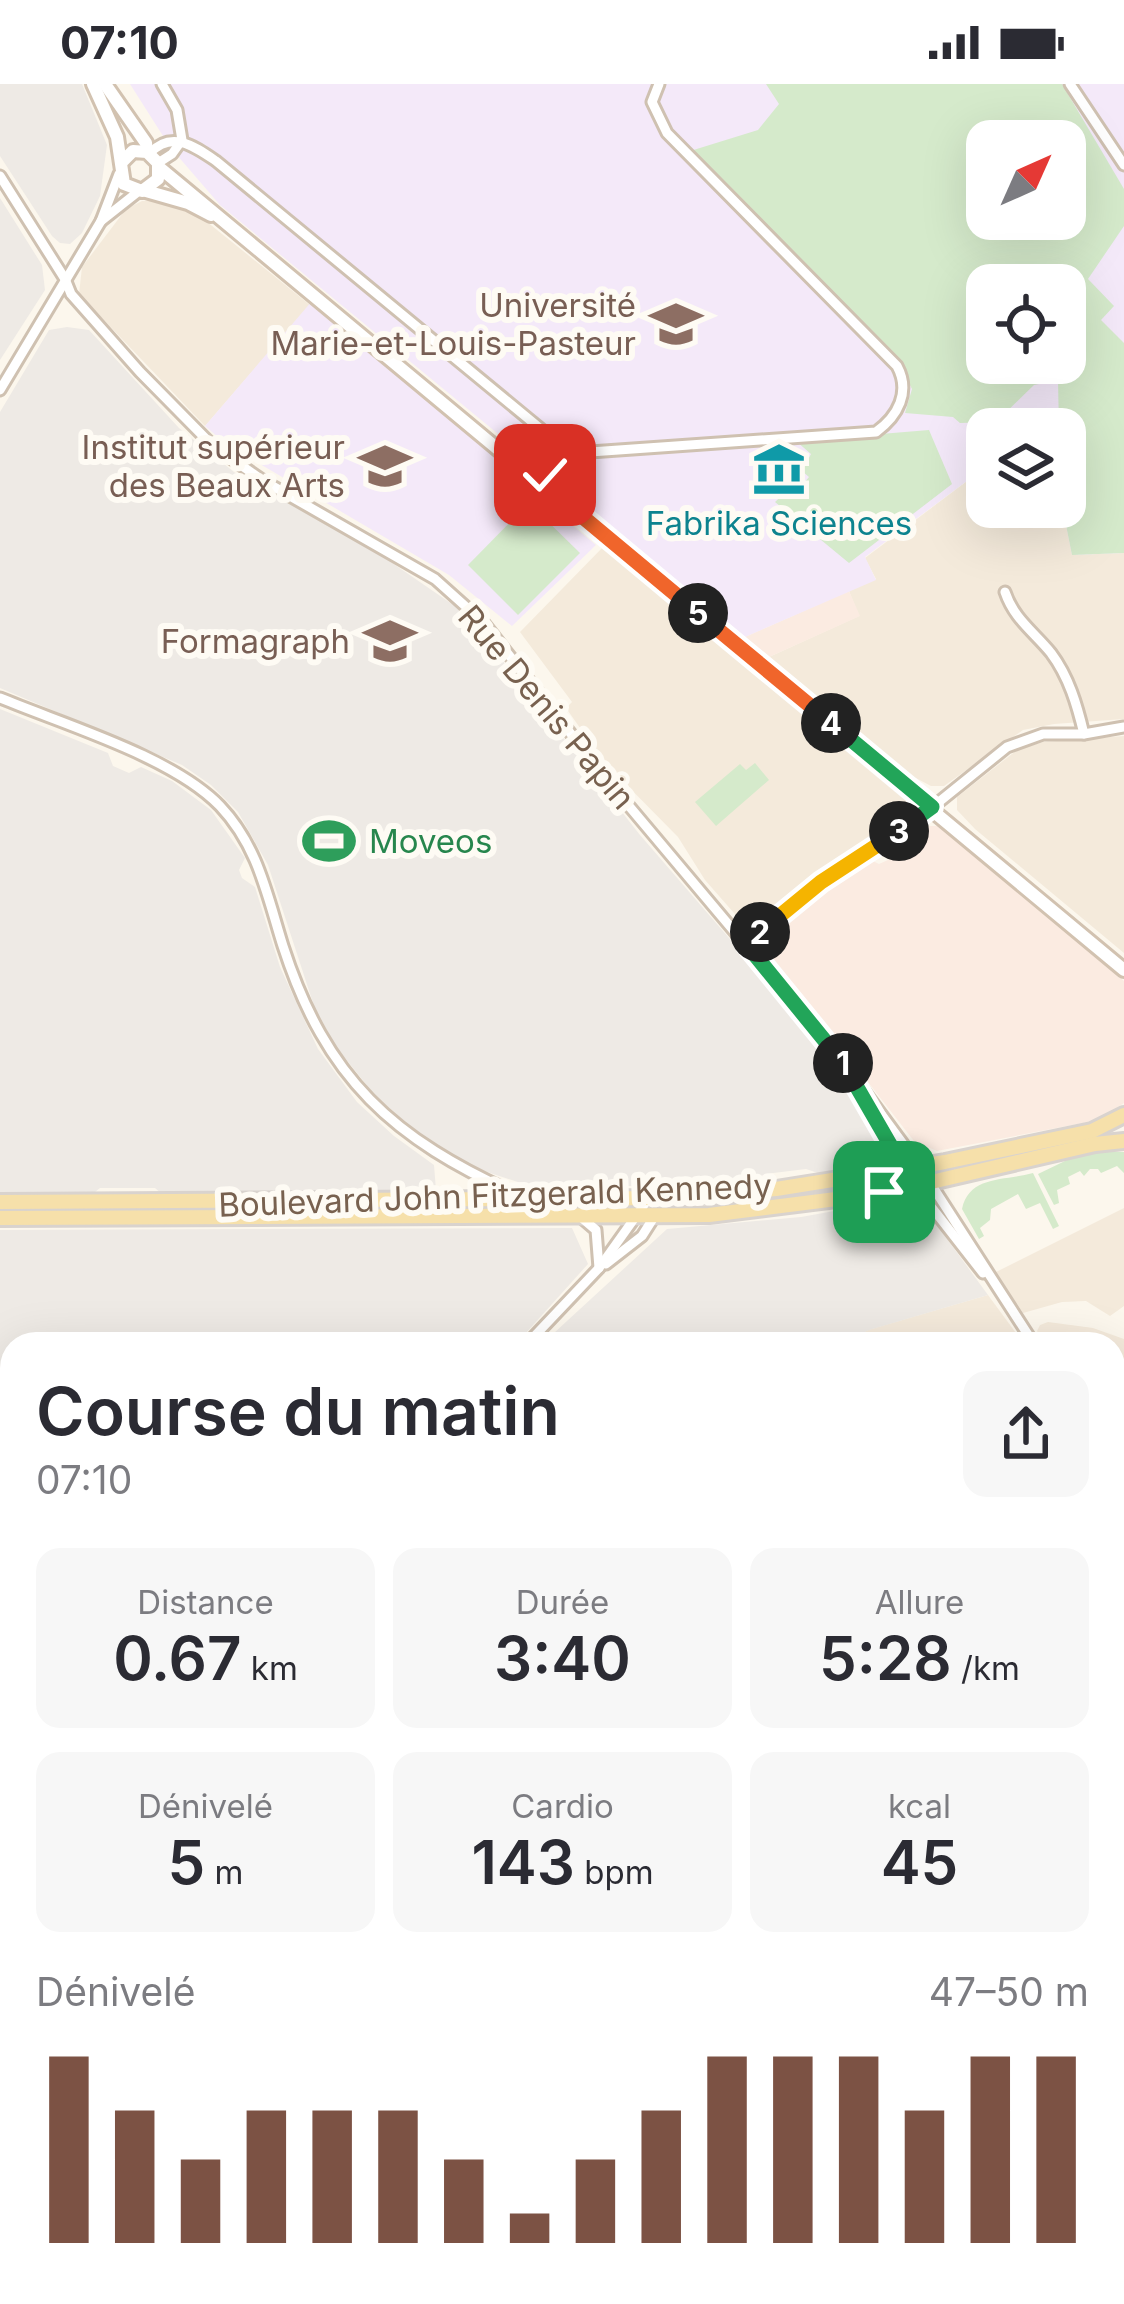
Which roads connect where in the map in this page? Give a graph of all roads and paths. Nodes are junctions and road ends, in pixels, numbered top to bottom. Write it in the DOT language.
graph roads {
  1 [pos="93,84"];
  2 [pos="105,84"];
  3 [pos="161,84"];
  4 [pos="658,84"];
  5 [pos="1070,84"];
  6 [pos="182,140"];
  7 [pos="154,159"];
  8 [pos="1124,165"];
  9 [pos="120,168"];
  10 [pos="0,176"];
  11 [pos="142,191"];
  12 [pos="101,221"];
  13 [pos="230,225"];
  14 [pos="65,279"];
  15 [pos="0,390"];
  16 [pos="572,450"];
  17 [pos="546,482"];
  18 [pos="1005,592"];
  19 [pos="0,698"];
  20 [pos="1124,727"];
  21 [pos="1084,734"];
  22 [pos="932,807"];
  23 [pos="746,944"];
  24 [pos="1124,970"];
  25 [pos="858,1083"];
  26 [pos="1124,1115"];
  27 [pos="1124,1142"];
  28 [pos="920,1165"];
  29 [pos="901,1168"];
  30 [pos="930,1183"];
  31 [pos="914,1186"];
  32 [pos="523,1198"];
  33 [pos="650,1198"];
  34 [pos="0,1202"];
  35 [pos="657,1217"];
  36 [pos="0,1218"];
  37 [pos="582,1218"];
  38 [pos="636,1218"];
  39 [pos="599,1268"];
  40 [pos="989,1278"];
  41 [pos="538,1332"];
  42 [pos="1026,1332"];
  1 -- 9 [label="main road"];
  2 -- 7 [label="main road"];
  3 -- 6 [label="street"];
  4 -- 16 [label="street"];
  5 -- 8 [label="street"];
  6 -- 7 [label="street"];
  6 -- 16 [label="street"];
  7 -- 9 [label="main road"];
  7 -- 11 [label="main road"];
  7 -- 13 [label="main road"];
  9 -- 11 [label="main road"];
  9 -- 12 [label="street"];
  10 -- 14 [label="street, Rue Denis Papin"];
  11 -- 12 [label="street"];
  11 -- 13 [label="main road"];
  12 -- 14 [label="street"];
  13 -- 17 [label="main road"];
  14 -- 15 [label="street"];
  14 -- 23 [label="street, Rue Denis Papin"];
  16 -- 17 [label="street"];
  17 -- 22 [label="main road"];
  18 -- 21 [label="street"];
  19 -- 32 [label="street"];
  20 -- 21 [label="street"];
  21 -- 22 [label="street"];
  22 -- 23 [label="street"];
  22 -- 24 [label="main road"];
  23 -- 25 [label="street, Rue Denis Papin"];
  25 -- 28 [label="street, Rue Denis Papin"];
  25 -- 29 [label="street, Rue Denis Papin"];
  26 -- 28 [label="main road, Boulevard John Fitzgerald Kennedy"];
  27 -- 30 [label="main road, Boulevard John Fitzgerald Kennedy"];
  28 -- 29 [label="main road, Boulevard John Fitzgerald Kennedy"];
  28 -- 30 [label="street, Rue Denis Papin"];
  29 -- 31 [label="street, Rue Denis Papin"];
  29 -- 33 [label="main road, Boulevard John Fitzgerald Kennedy"];
  30 -- 31 [label="main road, Boulevard John Fitzgerald Kennedy"];
  30 -- 40 [label="street, Rue Denis Papin"];
  31 -- 35 [label="main road, Boulevard John Fitzgerald Kennedy"];
  31 -- 40 [label="street, Rue Denis Papin"];
  32 -- 33 [label="main road, Boulevard John Fitzgerald Kennedy"];
  32 -- 34 [label="main road, Boulevard John Fitzgerald Kennedy"];
  33 -- 35 [label="street"];
  33 -- 38 [label="street"];
  35 -- 38 [label="main road, Boulevard John Fitzgerald Kennedy"];
  35 -- 39 [label="street"];
  36 -- 37 [label="main road, Boulevard John Fitzgerald Kennedy"];
  37 -- 38 [label="main road, Boulevard John Fitzgerald Kennedy"];
  37 -- 39 [label="street"];
  38 -- 39 [label="street"];
  39 -- 41 [label="street"];
  40 -- 42 [label="street"];
}
